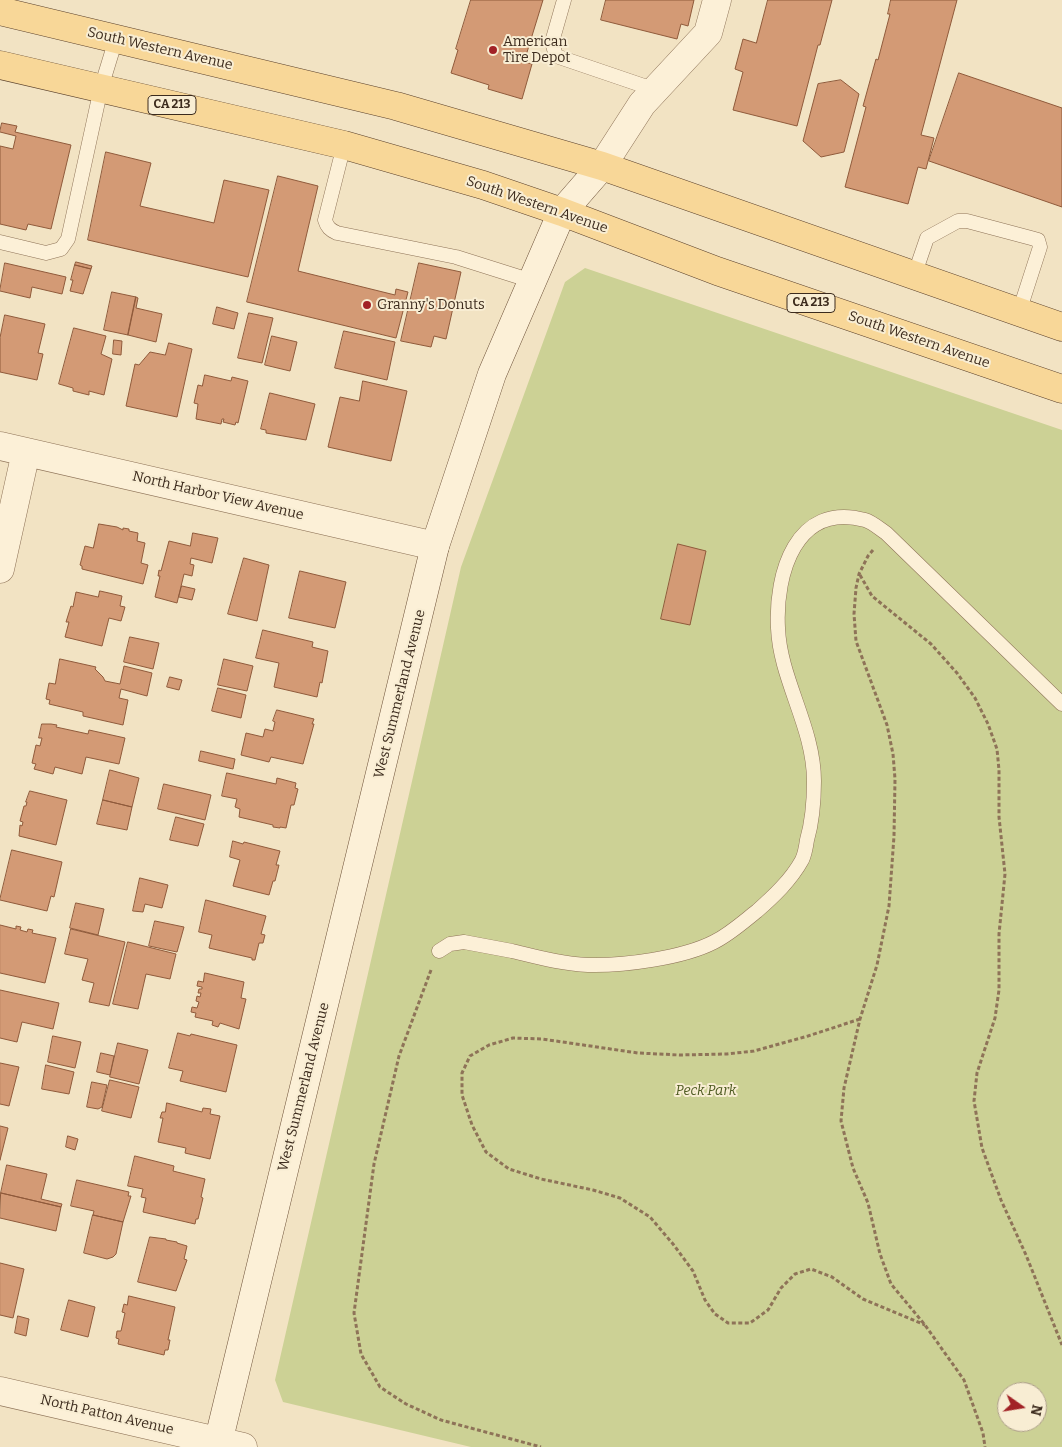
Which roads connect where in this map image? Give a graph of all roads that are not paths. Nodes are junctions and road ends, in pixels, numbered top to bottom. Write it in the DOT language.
graph roads {
  1 [pos="564,0"];
  2 [pos="717,0"];
  3 [pos="0,11"];
  4 [pos="116,39"];
  5 [pos="0,65"];
  6 [pos="101,88"];
  7 [pos="656,90"];
  8 [pos="344,145"];
  9 [pos="602,166"];
  10 [pos="562,212"];
  11 [pos="0,242"];
  12 [pos="914,276"];
  13 [pos="532,281"];
  14 [pos="1019,312"];
  15 [pos="1062,327"];
  16 [pos="1062,389"];
  17 [pos="0,446"];
  18 [pos="26,452"];
  19 [pos="435,546"];
  20 [pos="0,569"];
  21 [pos="1062,704"];
  22 [pos="439,951"];
  23 [pos="0,1391"];
  24 [pos="226,1445"];
  1 -- 7 [label="lane"];
  2 -- 7 [label="main road, West Summerland Avenue"];
  3 -- 4 [label="main road, South Western Avenue"];
  4 -- 6 [label="lane"];
  4 -- 9 [label="main road, South Western Avenue"];
  5 -- 6 [label="main road, South Western Avenue / CA 213"];
  6 -- 8 [label="main road, South Western Avenue / CA 213"];
  6 -- 11 [label="lane"];
  7 -- 9 [label="main road, West Summerland Avenue"];
  8 -- 10 [label="main road, South Western Avenue / CA 213"];
  8 -- 13 [label="lane"];
  9 -- 10 [label="main road, West Summerland Avenue"];
  9 -- 12 [label="main road, South Western Avenue"];
  10 -- 13 [label="main road, West Summerland Avenue"];
  10 -- 16 [label="main road, South Western Avenue / CA 213"];
  12 -- 14 [label="main road, South Western Avenue"];
  12 -- 14 [label="lane"];
  13 -- 19 [label="main road, West Summerland Avenue"];
  14 -- 15 [label="main road, South Western Avenue"];
  17 -- 18 [label="main road, North Harbor View Avenue"];
  18 -- 19 [label="main road, North Harbor View Avenue"];
  18 -- 20 [label="main road"];
  19 -- 24 [label="main road, West Summerland Avenue"];
  21 -- 22 [label="lane"];
  23 -- 24 [label="main road, North Patton Avenue"];
}
